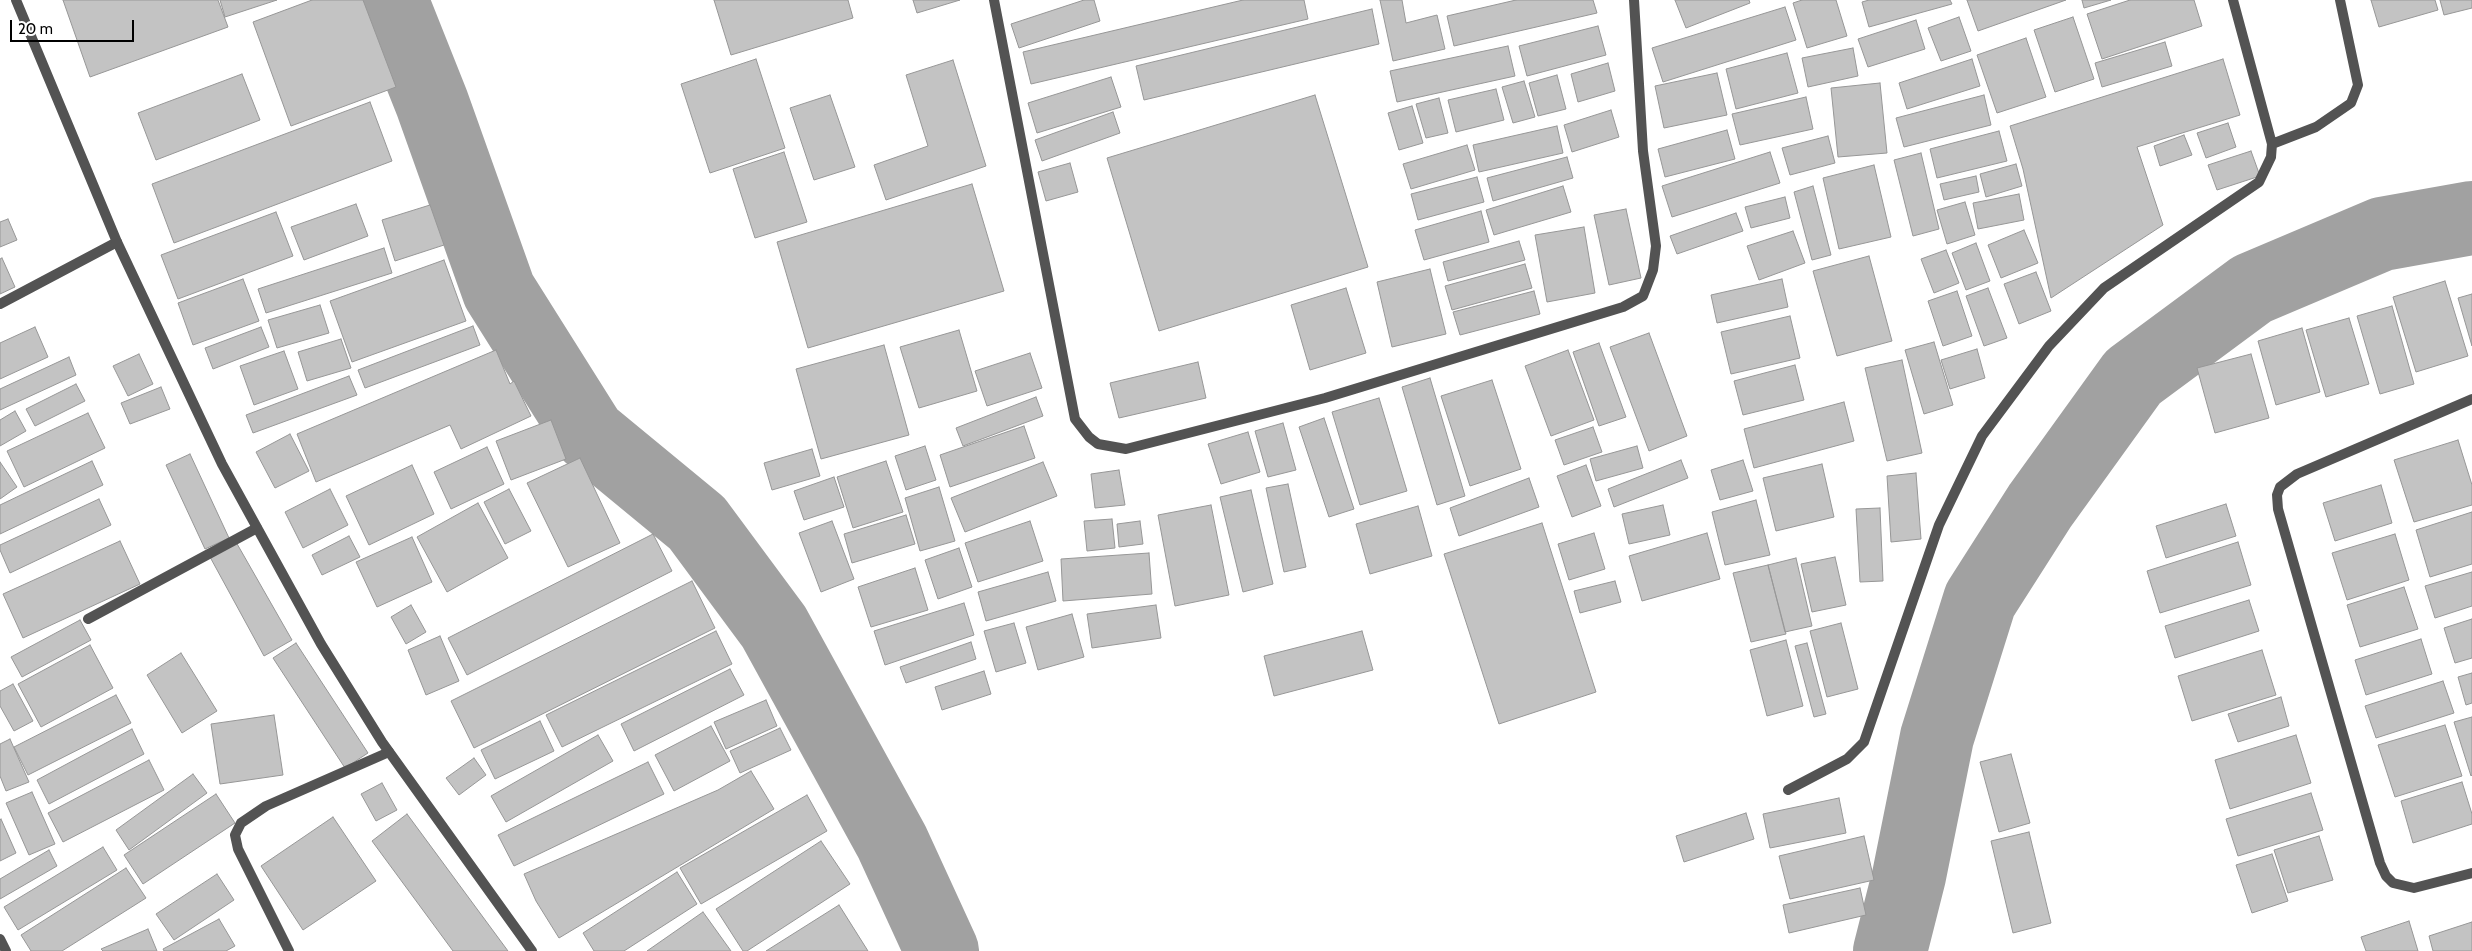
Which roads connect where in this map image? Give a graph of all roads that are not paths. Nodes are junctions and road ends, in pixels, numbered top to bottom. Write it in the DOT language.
graph roads {
  1 [pos="16,0"];
  2 [pos="994,0"];
  3 [pos="1634,0"];
  4 [pos="2233,0"];
  5 [pos="2340,0"];
  6 [pos="2272,144"];
  7 [pos="117,242"];
  8 [pos="0,304"];
  9 [pos="2472,399"];
  10 [pos="257,528"];
  11 [pos="88,619"];
  12 [pos="389,752"];
  13 [pos="1788,790"];
  14 [pos="2472,873"];
  15 [pos="0,939"];
  16 [pos="6,951"];
  17 [pos="288,951"];
  18 [pos="532,951"];
  1 -- 7 [label="street"];
  2 -- 3 [label="street"];
  4 -- 6 [label="street"];
  5 -- 6 [label="street"];
  6 -- 13 [label="street"];
  7 -- 8 [label="street"];
  7 -- 10 [label="street"];
  9 -- 14 [label="street"];
  10 -- 11 [label="street"];
  10 -- 12 [label="street"];
  12 -- 17 [label="street"];
  12 -- 18 [label="street"];
  15 -- 16 [label="street"];
}
